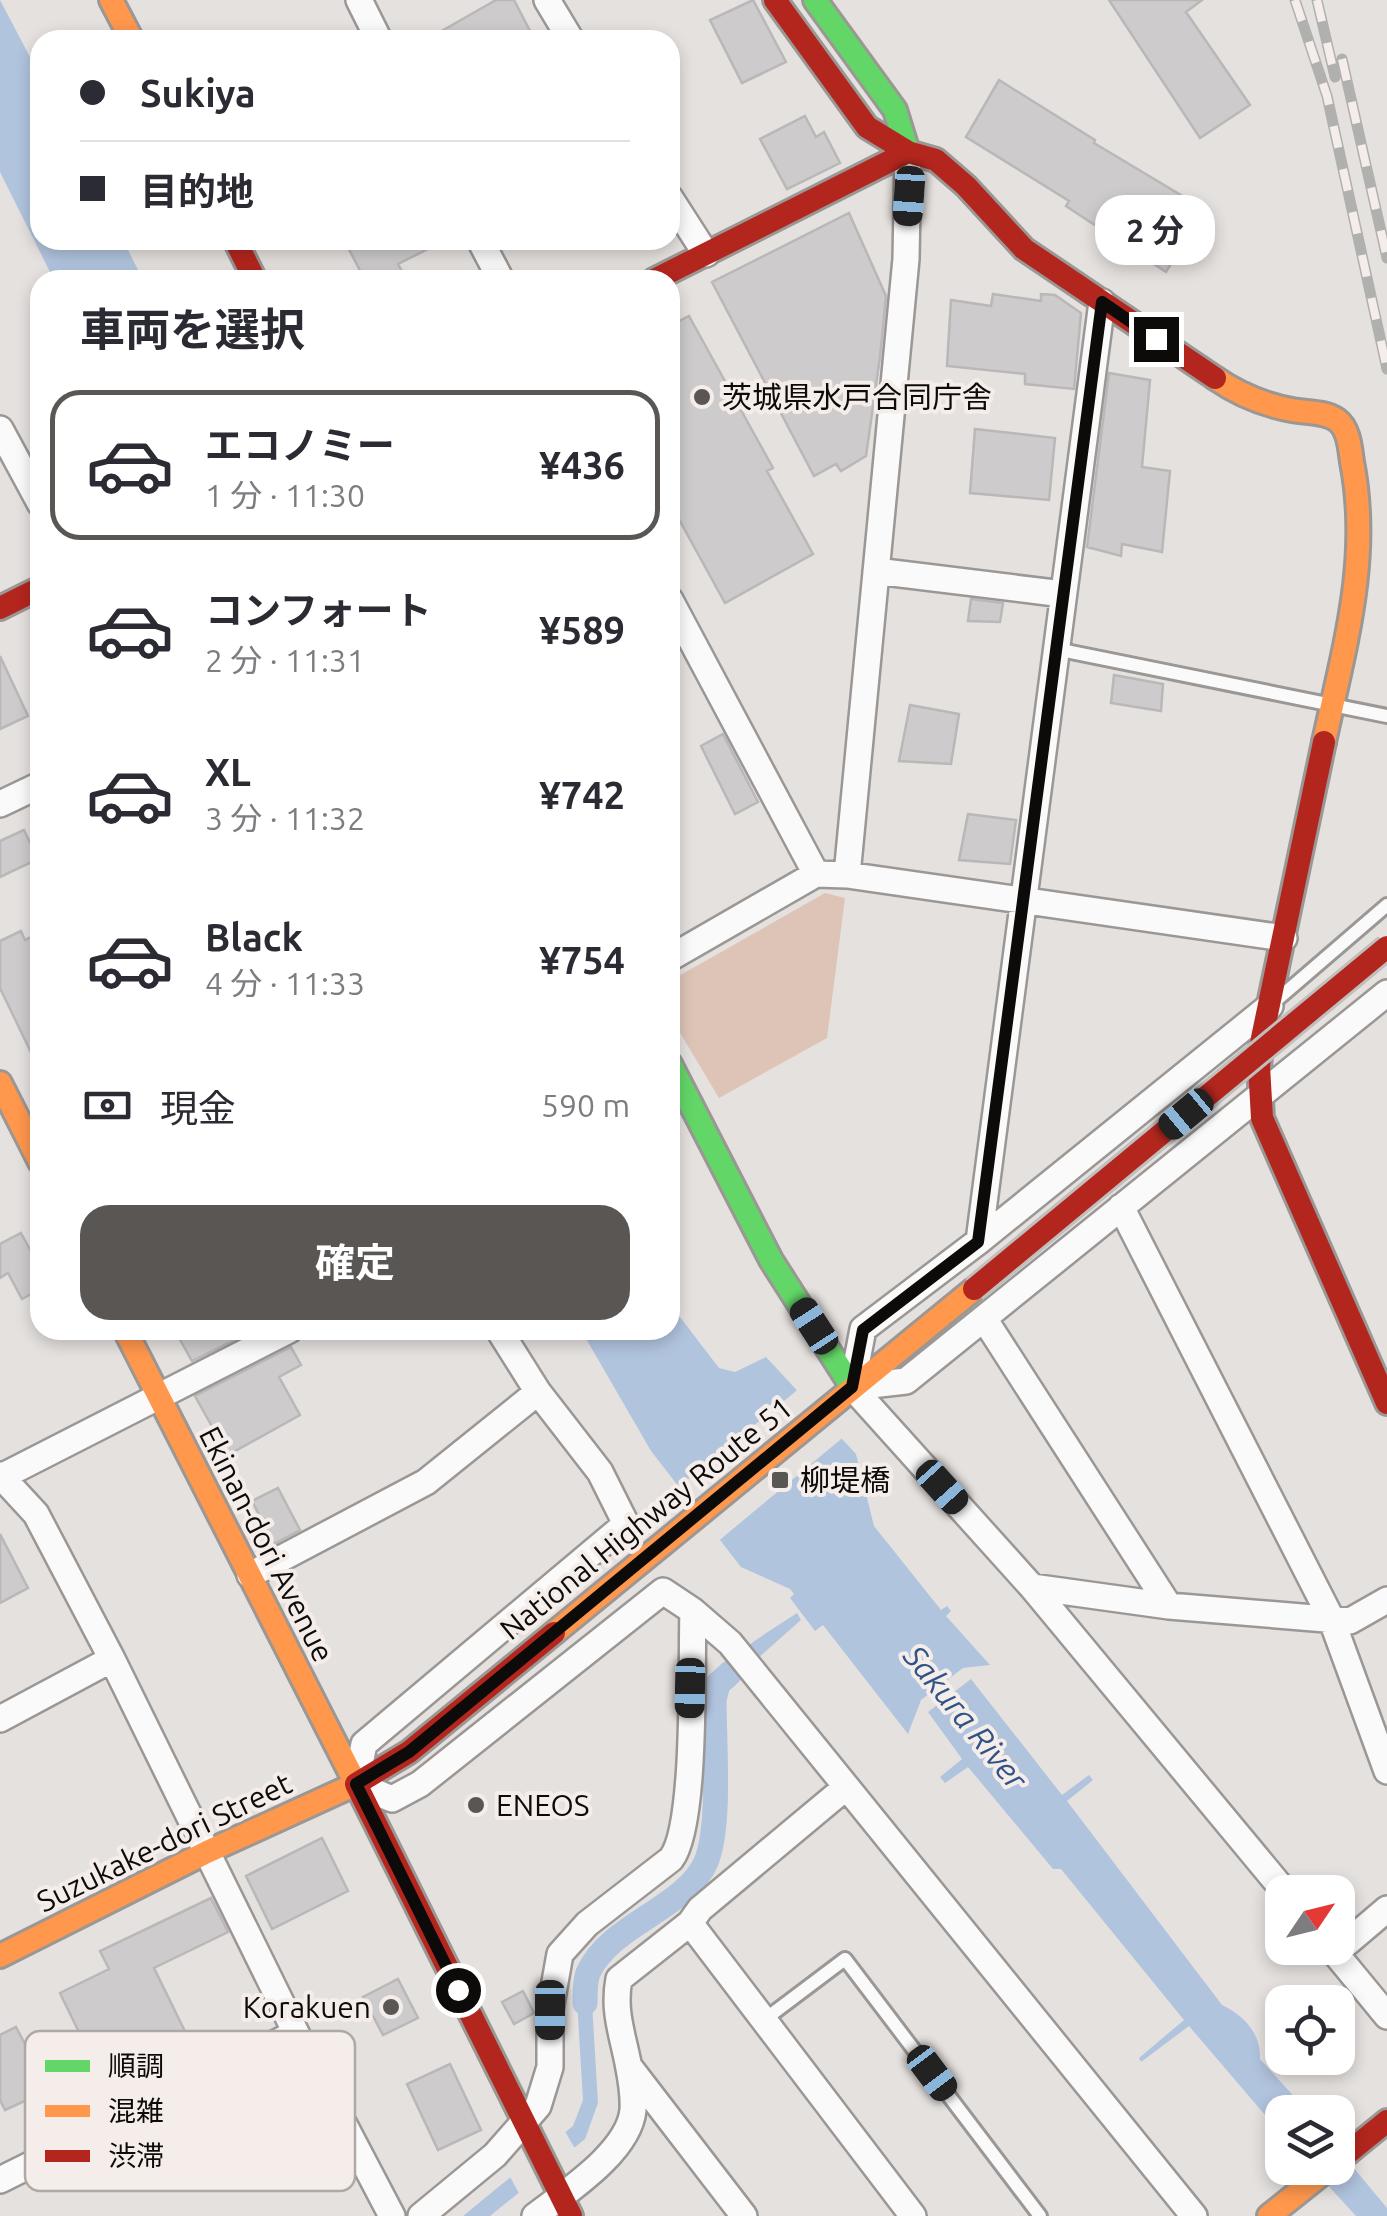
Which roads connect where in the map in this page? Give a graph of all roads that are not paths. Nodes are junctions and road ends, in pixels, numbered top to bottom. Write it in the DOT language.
graph roads {
  1 [pos="112,0"];
  2 [pos="359,0"];
  3 [pos="546,0"];
  4 [pos="775,0"];
  5 [pos="815,0"];
  6 [pos="127,30"];
  7 [pos="374,30"];
  8 [pos="565,30"];
  9 [pos="908,152"];
  10 [pos="680,214"];
  11 [pos="706,254"];
  12 [pos="674,270"];
  13 [pos="1102,302"];
  14 [pos="0,429"];
  15 [pos="30,484"];
  16 [pos="876,571"];
  17 [pos="30,593"];
  18 [pos="1063,594"];
  19 [pos="0,608"];
  20 [pos="680,619"];
  21 [pos="1056,649"];
  22 [pos="1332,703"];
  23 [pos="1387,716"];
  24 [pos="30,791"];
  25 [pos="0,804"];
  26 [pos="816,874"];
  27 [pos="846,876"];
  28 [pos="1021,902"];
  29 [pos="1387,905"];
  30 [pos="1284,938"];
  31 [pos="1387,947"];
  32 [pos="680,952"];
  33 [pos="1387,993"];
  34 [pos="1270,1006"];
  35 [pos="0,1083"];
  36 [pos="680,1083"];
  37 [pos="1258,1096"];
  38 [pos="30,1142"];
  39 [pos="1122,1207"];
  40 [pos="978,1242"];
  41 [pos="985,1320"];
  42 [pos="129,1340"];
  43 [pos="270,1340"];
  44 [pos="505,1340"];
  45 [pos="852,1387"];
  46 [pos="538,1392"];
  47 [pos="158,1395"];
  48 [pos="1387,1404"];
  49 [pos="1,1476"];
  50 [pos="250,1575"];
  51 [pos="1032,1587"];
  52 [pos="1387,1600"];
  53 [pos="1169,1606"];
  54 [pos="692,1610"];
  55 [pos="1331,1618"];
  56 [pos="112,1660"];
  57 [pos="0,1719"];
  58 [pos="1387,1771"];
  59 [pos="356,1784"];
  60 [pos="845,1788"];
  61 [pos="206,1852"];
  62 [pos="1271,1875"];
  63 [pos="1387,1909"];
  64 [pos="690,1923"];
  65 [pos="1355,1933"];
  66 [pos="0,1956"];
  67 [pos="1345,1965"];
  68 [pos="1387,2016"];
  69 [pos="764,2020"];
  70 [pos="295,2031"];
  71 [pos="628,2066"];
  72 [pos="1387,2121"];
  73 [pos="529,2134"];
  74 [pos="355,2145"];
  75 [pos="1355,2147"];
  76 [pos="25,2168"];
  77 [pos="0,2180"];
  78 [pos="1308,2185"];
  79 [pos="563,2200"];
  80 [pos="392,2216"];
  81 [pos="421,2216"];
  82 [pos="535,2216"];
  83 [pos="744,2216"];
  84 [pos="913,2216"];
  85 [pos="1040,2216"];
  86 [pos="1194,2216"];
  87 [pos="1269,2216"];
  1 -- 6 [label="main road"];
  2 -- 7 [label="street"];
  3 -- 8 [label="street"];
  4 -- 9 [label="main road"];
  5 -- 9 [label="main road"];
  9 -- 11 [label="main road"];
  9 -- 13 [label="main road"];
  9 -- 16 [label="street"];
  10 -- 11 [label="street"];
  11 -- 12 [label="main road"];
  13 -- 18 [label="street"];
  13 -- 22 [label="main road"];
  14 -- 15 [label="street"];
  16 -- 18 [label="street"];
  16 -- 27 [label="street"];
  17 -- 19 [label="main road"];
  18 -- 21 [label="street"];
  20 -- 26 [label="street"];
  21 -- 22 [label="lane"];
  21 -- 28 [label="street"];
  22 -- 23 [label="lane"];
  22 -- 30 [label="main road"];
  24 -- 25 [label="street"];
  26 -- 27 [label="street"];
  26 -- 32 [label="street"];
  27 -- 28 [label="street"];
  28 -- 30 [label="street"];
  28 -- 40 [label="street"];
  29 -- 34 [label="lane"];
  30 -- 34 [label="main road"];
  31 -- 45 [label="main road, National Highway Route 51, bridge"];
  33 -- 37 [label="street"];
  34 -- 37 [label="main road"];
  34 -- 40 [label="street"];
  35 -- 38 [label="main road"];
  36 -- 45 [label="main road"];
  37 -- 39 [label="street"];
  37 -- 48 [label="main road"];
  39 -- 41 [label="street"];
  39 -- 55 [label="street"];
  40 -- 45 [label="street"];
  41 -- 45 [label="street"];
  41 -- 53 [label="street"];
  42 -- 47 [label="main road, Ekinan-dori Avenue"];
  43 -- 47 [label="street"];
  44 -- 46 [label="street"];
  45 -- 51 [label="street"];
  45 -- 59 [label="main road, National Highway Route 51"];
  46 -- 50 [label="street"];
  46 -- 59 [label="street"];
  47 -- 49 [label="street"];
  47 -- 50 [label="main road, Ekinan-dori Avenue"];
  49 -- 56 [label="street"];
  50 -- 59 [label="main road, Ekinan-dori Avenue"];
  51 -- 53 [label="street"];
  51 -- 62 [label="street"];
  52 -- 55 [label="street"];
  53 -- 55 [label="street"];
  54 -- 59 [label="street"];
  54 -- 60 [label="street"];
  54 -- 73 [label="street"];
  55 -- 58 [label="street"];
  56 -- 57 [label="street"];
  56 -- 61 [label="street"];
  59 -- 61 [label="main road, Suzukake-dori Street"];
  59 -- 73 [label="main road"];
  60 -- 64 [label="street"];
  60 -- 86 [label="street"];
  61 -- 66 [label="main road, Suzukake-dori Street"];
  61 -- 70 [label="street"];
  63 -- 65 [label="street"];
  64 -- 69 [label="street"];
  64 -- 71 [label="street"];
  67 -- 68 [label="street"];
  69 -- 84 [label="street"];
  69 -- 85 [label="lane"];
  71 -- 79 [label="street"];
  71 -- 83 [label="street"];
  72 -- 75 [label="main road"];
  73 -- 79 [label="main road"];
  73 -- 81 [label="street"];
  74 -- 80 [label="street"];
  76 -- 77 [label="street"];
  78 -- 87 [label="main road"];
  79 -- 82 [label="street"];
}
